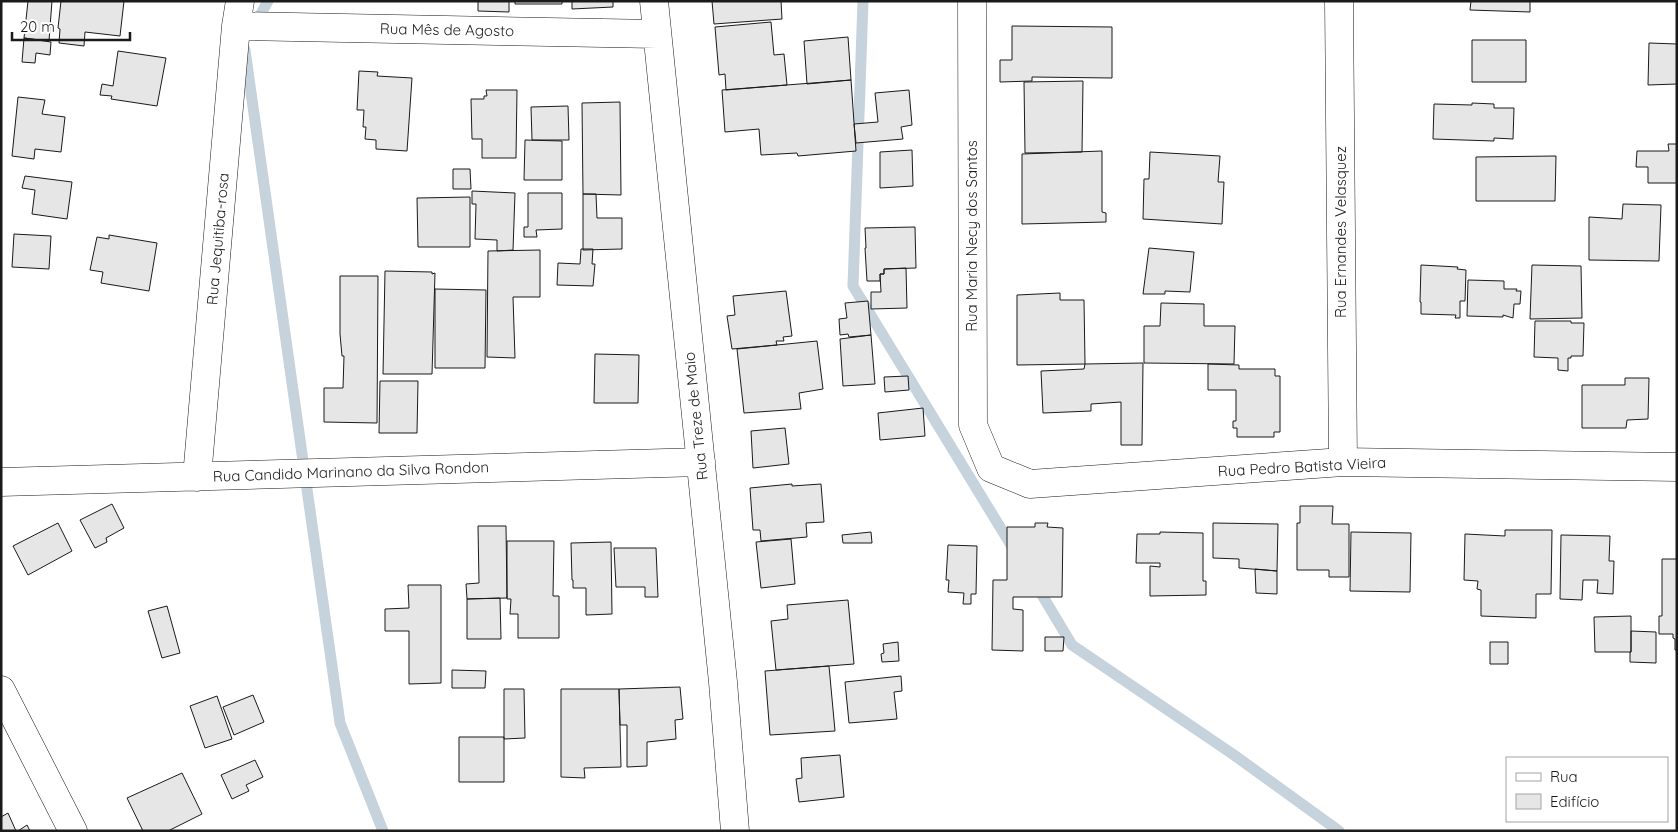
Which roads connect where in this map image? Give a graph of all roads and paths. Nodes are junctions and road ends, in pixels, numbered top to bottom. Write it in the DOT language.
graph roads {
  1 [pos="654,1"];
  2 [pos="972,1"];
  3 [pos="1339,1"];
  4 [pos="238,14"];
  5 [pos="657,34"];
  6 [pos="701,462"];
  7 [pos="1343,462"];
  8 [pos="1677,467"];
  9 [pos="991,468"];
  10 [pos="197,477"];
  11 [pos="1,482"];
  12 [pos="1,690"];
  13 [pos="73,831"];
  14 [pos="736,831"];
  1 -- 5 [label="street, Rua Treze de Maio"];
  2 -- 9 [label="street, Rua Maria Necy dos Santos"];
  3 -- 7 [label="street, Rua Ernandes Velasquez"];
  4 -- 5 [label="street, Rua Mês de Agosto"];
  4 -- 10 [label="street, Rua Jequitiba-rosa"];
  5 -- 6 [label="street, Rua Treze de Maio"];
  6 -- 10 [label="street, Rua Candido Marinano da Silva Rondon"];
  6 -- 14 [label="street, Rua Treze de Maio"];
  7 -- 8 [label="street, Rua Pedro Batista Vieira"];
  7 -- 9 [label="street, Rua Pedro Batista Vieira"];
  10 -- 11 [label="street, Rua Candido Marinano da Silva Rondon"];
  12 -- 13 [label="street"];
}
